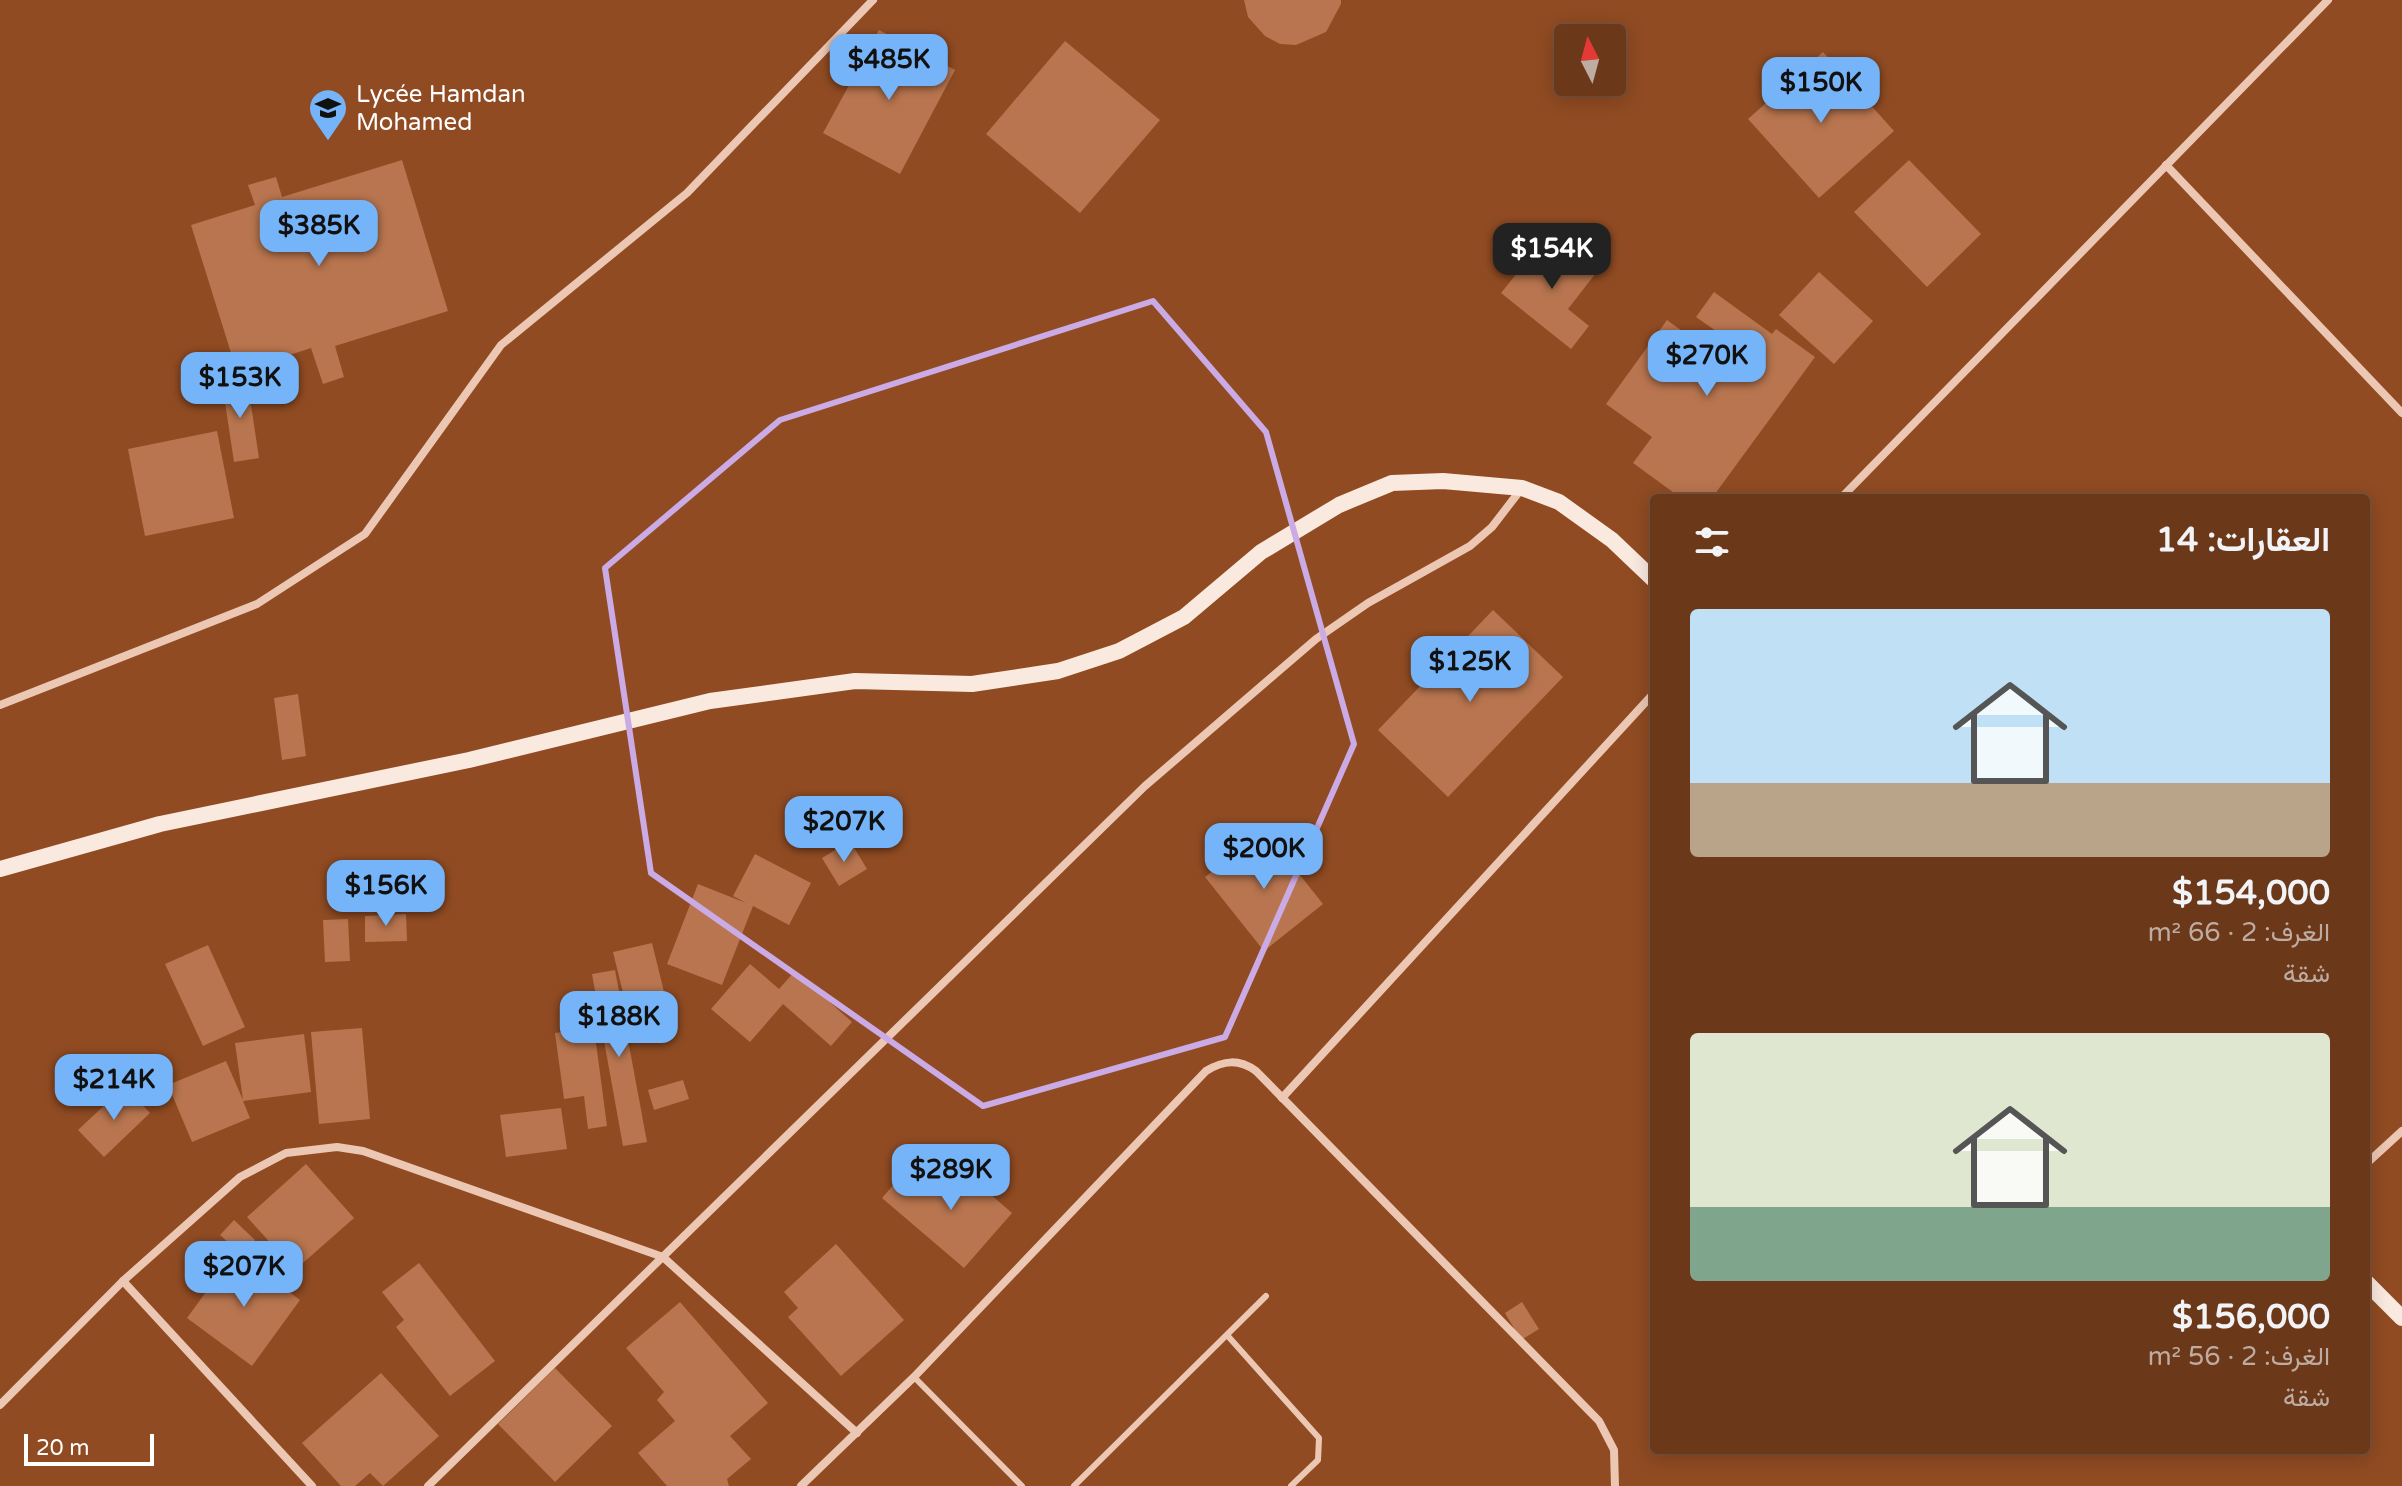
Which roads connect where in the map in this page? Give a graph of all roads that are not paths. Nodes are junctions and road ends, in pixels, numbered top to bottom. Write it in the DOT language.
graph roads {
  1 [pos="873,0"];
  2 [pos="2328,0"];
  3 [pos="2166,165"];
  4 [pos="2402,413"];
  5 [pos="1522,488"];
  6 [pos="1845,494"];
  7 [pos="1650,576"];
  8 [pos="1650,697"];
  9 [pos="0,705"];
  10 [pos="0,869"];
  11 [pos="1282,1098"];
  12 [pos="2402,1131"];
  13 [pos="2370,1160"];
  14 [pos="663,1257"];
  15 [pos="123,1281"];
  16 [pos="2370,1286"];
  17 [pos="1266,1296"];
  18 [pos="2402,1318"];
  19 [pos="1227,1335"];
  20 [pos="914,1377"];
  21 [pos="0,1405"];
  22 [pos="857,1433"];
  23 [pos="312,1486"];
  24 [pos="428,1486"];
  25 [pos="801,1486"];
  26 [pos="1022,1486"];
  27 [pos="1074,1486"];
  28 [pos="1291,1486"];
  29 [pos="1615,1486"];
  1 -- 9 [label="street"];
  2 -- 3 [label="street"];
  3 -- 4 [label="street"];
  3 -- 6 [label="street"];
  5 -- 7 [label="main road"];
  5 -- 10 [label="main road"];
  5 -- 14 [label="street"];
  8 -- 11 [label="street"];
  11 -- 20 [label="street"];
  11 -- 29 [label="street"];
  12 -- 13 [label="street"];
  14 -- 15 [label="street"];
  14 -- 22 [label="street"];
  14 -- 24 [label="street"];
  15 -- 21 [label="street"];
  15 -- 23 [label="street"];
  16 -- 18 [label="main road"];
  17 -- 19 [label="lane"];
  19 -- 27 [label="lane"];
  19 -- 28 [label="lane"];
  20 -- 22 [label="street"];
  20 -- 26 [label="lane"];
  22 -- 25 [label="street"];
}
